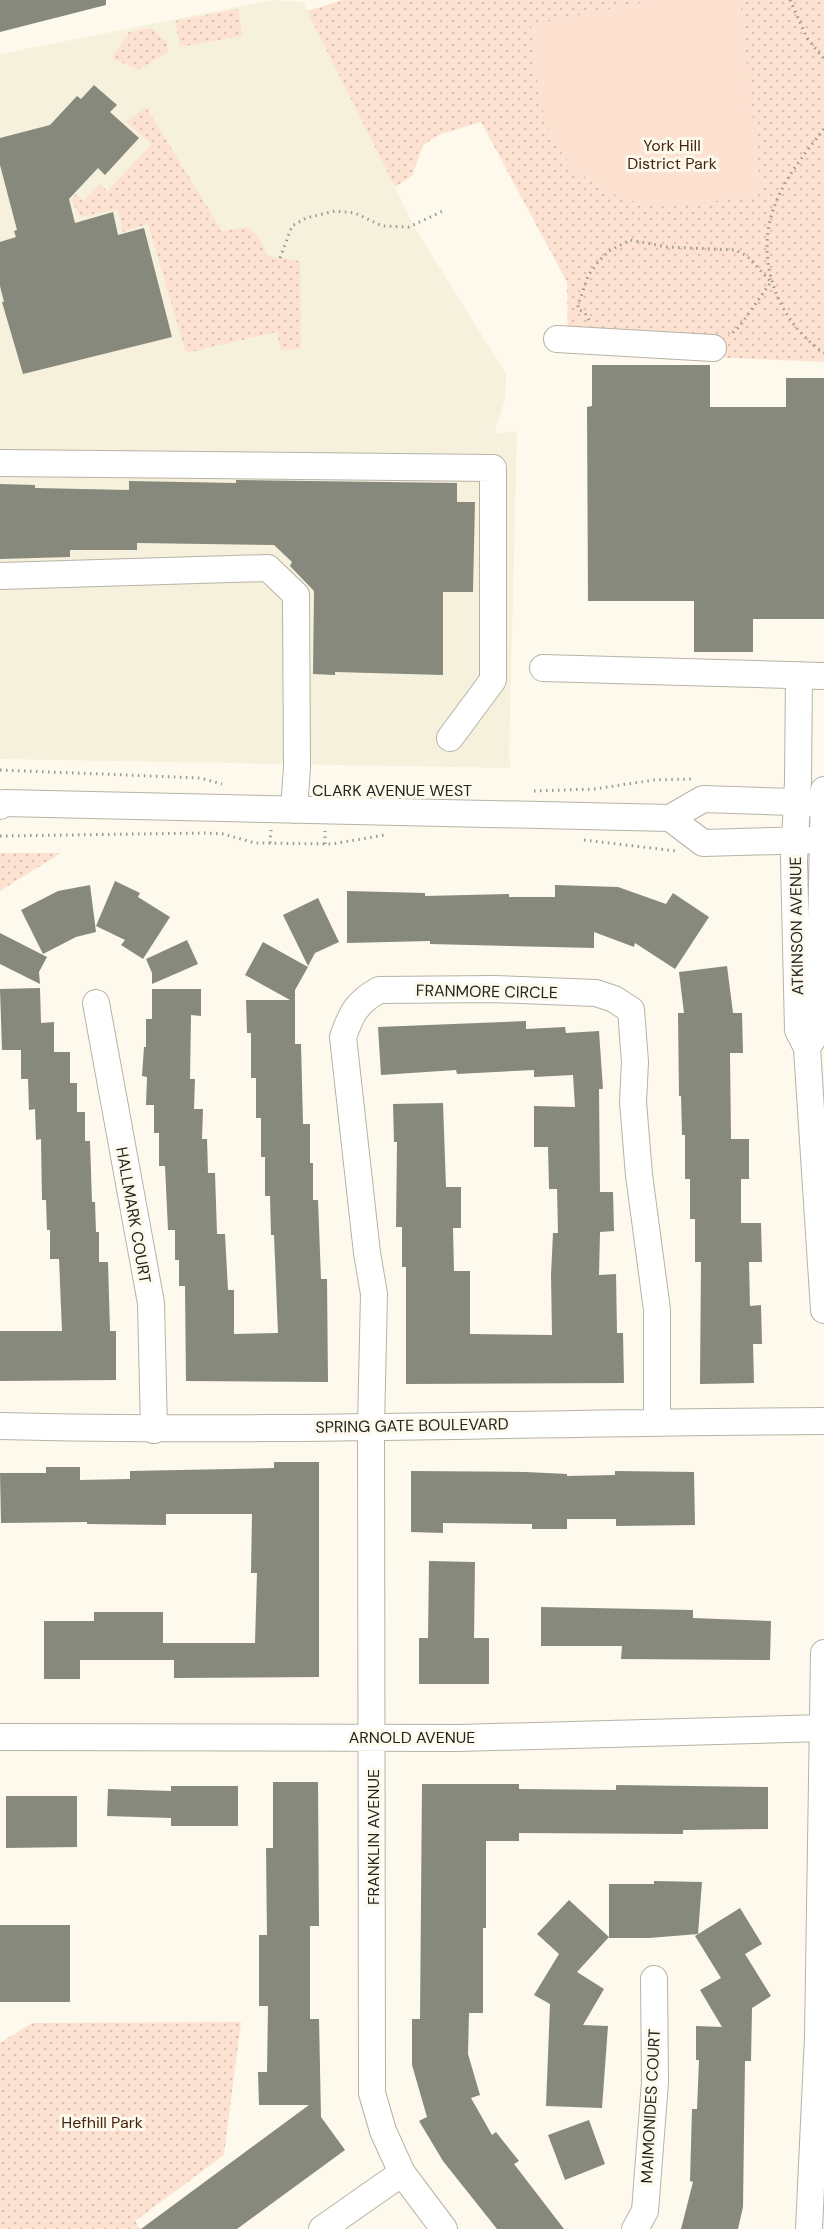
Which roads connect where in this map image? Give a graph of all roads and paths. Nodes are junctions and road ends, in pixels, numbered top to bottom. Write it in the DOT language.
graph roads {
  1 [pos="790,0"];
  2 [pos="824,59"];
  3 [pos="824,129"];
  4 [pos="443,211"];
  5 [pos="280,258"];
  6 [pos="771,282"];
  7 [pos="556,339"];
  8 [pos="610,342"];
  9 [pos="713,348"];
  10 [pos="824,352"];
  11 [pos="0,463"];
  12 [pos="0,576"];
  13 [pos="543,668"];
  14 [pos="799,675"];
  15 [pos="824,676"];
  16 [pos="450,738"];
  17 [pos="0,770"];
  18 [pos="698,779"];
  19 [pos="231,787"];
  20 [pos="824,790"];
  21 [pos="532,791"];
  22 [pos="797,802"];
  23 [pos="1,803"];
  24 [pos="824,803"];
  25 [pos="294,810"];
  26 [pos="670,818"];
  27 [pos="0,836"];
  28 [pos="394,836"];
  29 [pos="580,840"];
  30 [pos="823,840"];
  31 [pos="795,841"];
  32 [pos="677,851"];
  33 [pos="96,1003"];
  34 [pos="807,1048"];
  35 [pos="824,1310"];
  36 [pos="657,1421"];
  37 [pos="824,1421"];
  38 [pos="0,1426"];
  39 [pos="371,1426"];
  40 [pos="154,1430"];
  41 [pos="824,1653"];
  42 [pos="823,1727"];
  43 [pos="0,1737"];
  44 [pos="373,1737"];
  45 [pos="654,1980"];
  46 [pos="821,2037"];
  47 [pos="402,2173"];
  48 [pos="818,2175"];
  49 [pos="322,2229"];
  50 [pos="444,2229"];
  51 [pos="635,2229"];
  52 [pos="809,2229"];
  1 -- 2 [label="path"];
  3 -- 6 [label="path"];
  4 -- 5 [label="path"];
  6 -- 8 [label="path"];
  6 -- 9 [label="path"];
  6 -- 10 [label="path"];
  7 -- 8 [label="street"];
  8 -- 9 [label="street"];
  11 -- 16 [label="street"];
  12 -- 25 [label="street"];
  13 -- 14 [label="street"];
  14 -- 15 [label="street"];
  14 -- 22 [label="street, ATKINSON AVENUE"];
  17 -- 19 [label="path"];
  18 -- 21 [label="path"];
  20 -- 24 [label="street, ATKINSON AVENUE"];
  22 -- 24 [label="street"];
  22 -- 26 [label="street"];
  22 -- 31 [label="street, ATKINSON AVENUE"];
  23 -- 25 [label="street, CLARK AVENUE WEST"];
  24 -- 30 [label="street, ATKINSON AVENUE"];
  25 -- 26 [label="street, CLARK AVENUE WEST"];
  26 -- 31 [label="street"];
  27 -- 28 [label="path"];
  29 -- 32 [label="path"];
  30 -- 31 [label="street"];
  30 -- 34 [label="street, ATKINSON AVENUE"];
  31 -- 34 [label="street, ATKINSON AVENUE"];
  33 -- 40 [label="street, HALLMARK COURT"];
  34 -- 35 [label="street, ATKINSON AVENUE"];
  36 -- 37 [label="street, SPRING GATE BOULEVARD"];
  36 -- 39 [label="street, SPRING GATE BOULEVARD"];
  36 -- 39 [label="street, FRANMORE CIRCLE"];
  38 -- 40 [label="street, SPRING GATE BOULEVARD"];
  39 -- 40 [label="street, SPRING GATE BOULEVARD"];
  39 -- 44 [label="street, FRANKLIN AVENUE"];
  41 -- 42 [label="street"];
  42 -- 44 [label="street, ARNOLD AVENUE"];
  42 -- 46 [label="street"];
  43 -- 44 [label="street, ARNOLD AVENUE"];
  44 -- 47 [label="street, FRANKLIN AVENUE"];
  45 -- 51 [label="street, MAIMONIDES COURT"];
  46 -- 48 [label="street"];
  47 -- 49 [label="street"];
  47 -- 50 [label="street, FRANKLIN AVENUE"];
  48 -- 52 [label="street"];
}
